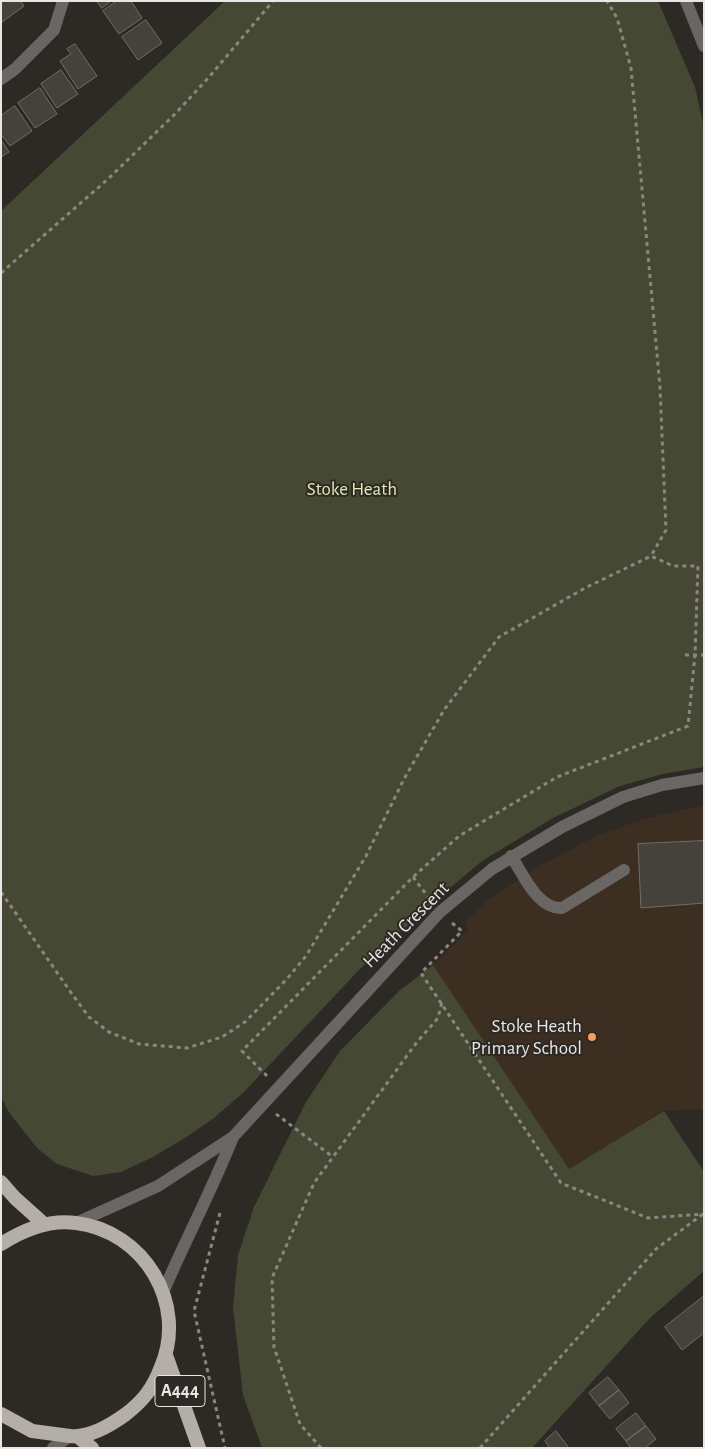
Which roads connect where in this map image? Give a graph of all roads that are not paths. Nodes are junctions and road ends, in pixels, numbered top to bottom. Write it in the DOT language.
graph roads {
  1 [pos="63,1"];
  2 [pos="686,1"];
  3 [pos="704,46"];
  4 [pos="1,79"];
  5 [pos="704,778"];
  6 [pos="511,856"];
  7 [pos="624,870"];
  8 [pos="232,1138"];
  9 [pos="1,1182"];
  10 [pos="76,1223"];
  11 [pos="44,1224"];
  12 [pos="1,1244"];
  13 [pos="164,1290"];
  14 [pos="166,1355"];
  15 [pos="1,1414"];
  16 [pos="74,1436"];
  17 [pos="53,1448"];
  18 [pos="92,1448"];
  19 [pos="199,1448"];
  1 -- 4 [label="street"];
  2 -- 3 [label="street"];
  5 -- 6 [label="street, Heath Crescent"];
  6 -- 7 [label="street"];
  6 -- 8 [label="street, Heath Crescent"];
  8 -- 10 [label="street, Heath Crescent"];
  8 -- 13 [label="street, Heath Crescent"];
  9 -- 11 [label="highway"];
  10 -- 11 [label="highway"];
  10 -- 13 [label="highway"];
  11 -- 12 [label="highway"];
  13 -- 14 [label="highway"];
  14 -- 16 [label="highway"];
  14 -- 19 [label="highway, A444"];
  15 -- 16 [label="highway"];
  16 -- 17 [label="street"];
  16 -- 18 [label="highway"];
}
